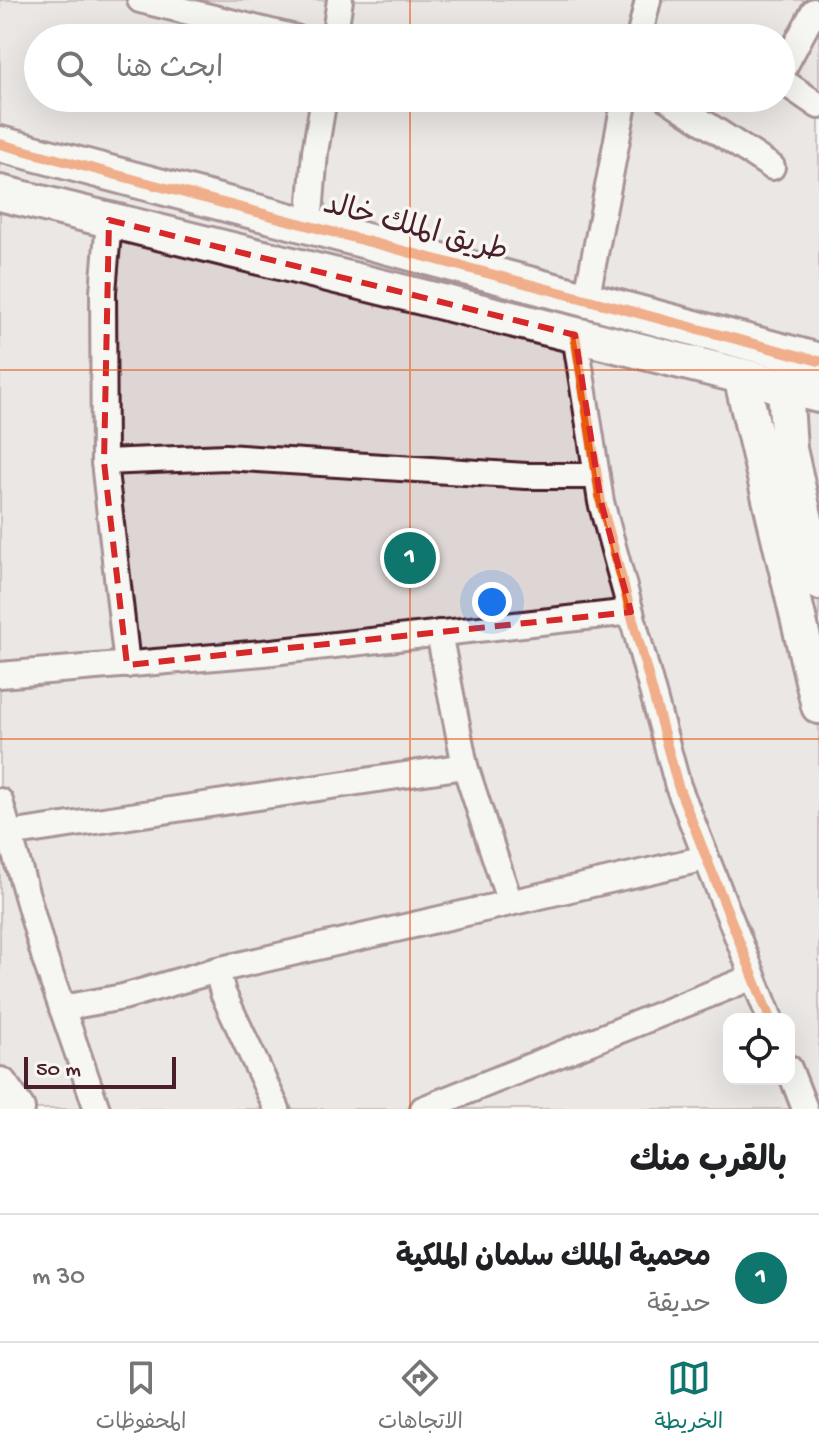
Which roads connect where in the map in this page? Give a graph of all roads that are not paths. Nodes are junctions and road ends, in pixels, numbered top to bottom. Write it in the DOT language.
graph roads {
  1 [pos="140,0"];
  2 [pos="340,0"];
  3 [pos="648,0"];
  4 [pos="809,8"];
  5 [pos="239,24"];
  6 [pos="336,24"];
  7 [pos="642,24"];
  8 [pos="795,40"];
  9 [pos="795,90"];
  10 [pos="819,106"];
  11 [pos="322,112"];
  12 [pos="622,112"];
  13 [pos="688,112"];
  14 [pos="0,144"];
  15 [pos="772,167"];
  16 [pos="0,193"];
  17 [pos="109,220"];
  18 [pos="309,227"];
  19 [pos="586,301"];
  20 [pos="575,335"];
  21 [pos="819,361"];
  22 [pos="741,376"];
  23 [pos="785,386"];
  24 [pos="819,395"];
  25 [pos="104,462"];
  26 [pos="597,476"];
  27 [pos="819,582"];
  28 [pos="631,612"];
  29 [pos="439,633"];
  30 [pos="127,665"];
  31 [pos="0,675"];
  32 [pos="819,706"];
  33 [pos="465,766"];
  34 [pos="0,801"];
  35 [pos="9,834"];
  36 [pos="706,858"];
  37 [pos="510,903"];
  38 [pos="217,970"];
  39 [pos="753,977"];
  40 [pos="62,1008"];
  41 [pos="768,1013"];
  42 [pos="795,1083"];
  43 [pos="0,1085"];
  44 [pos="819,1106"];
  45 [pos="17,1109"];
  46 [pos="97,1109"];
  47 [pos="277,1109"];
  48 [pos="423,1109"];
  49 [pos="805,1109"];
  50 [pos="813,1109"];
  1 -- 5 [label="street"];
  2 -- 6 [label="street"];
  3 -- 7 [label="street"];
  4 -- 8 [label="street"];
  9 -- 10 [label="street"];
  11 -- 18 [label="street"];
  12 -- 19 [label="street"];
  13 -- 15 [label="street"];
  14 -- 18 [label="street, طريق الملك خالد"];
  16 -- 17 [label="street, طريق الملك خالد"];
  17 -- 20 [label="street, طريق الملك خالد"];
  17 -- 25 [label="street"];
  18 -- 19 [label="street, طريق الملك خالد"];
  19 -- 21 [label="street, طريق الملك خالد"];
  20 -- 22 [label="street, طريق الملك خالد"];
  20 -- 26 [label="street"];
  22 -- 23 [label="street, طريق الملك خالد"];
  22 -- 32 [label="street"];
  23 -- 24 [label="street, طريق الملك خالد"];
  23 -- 27 [label="street"];
  25 -- 26 [label="street"];
  25 -- 30 [label="street"];
  26 -- 28 [label="street"];
  28 -- 29 [label="street"];
  28 -- 36 [label="street"];
  29 -- 30 [label="street"];
  29 -- 33 [label="street"];
  30 -- 31 [label="street"];
  33 -- 35 [label="street"];
  33 -- 37 [label="street"];
  34 -- 35 [label="street"];
  35 -- 40 [label="street"];
  36 -- 37 [label="street"];
  36 -- 39 [label="street"];
  37 -- 38 [label="street"];
  38 -- 40 [label="street"];
  38 -- 47 [label="street"];
  39 -- 41 [label="street"];
  39 -- 48 [label="street"];
  40 -- 46 [label="street"];
  42 -- 49 [label="street"];
  43 -- 45 [label="street"];
  44 -- 50 [label="street"];
}
